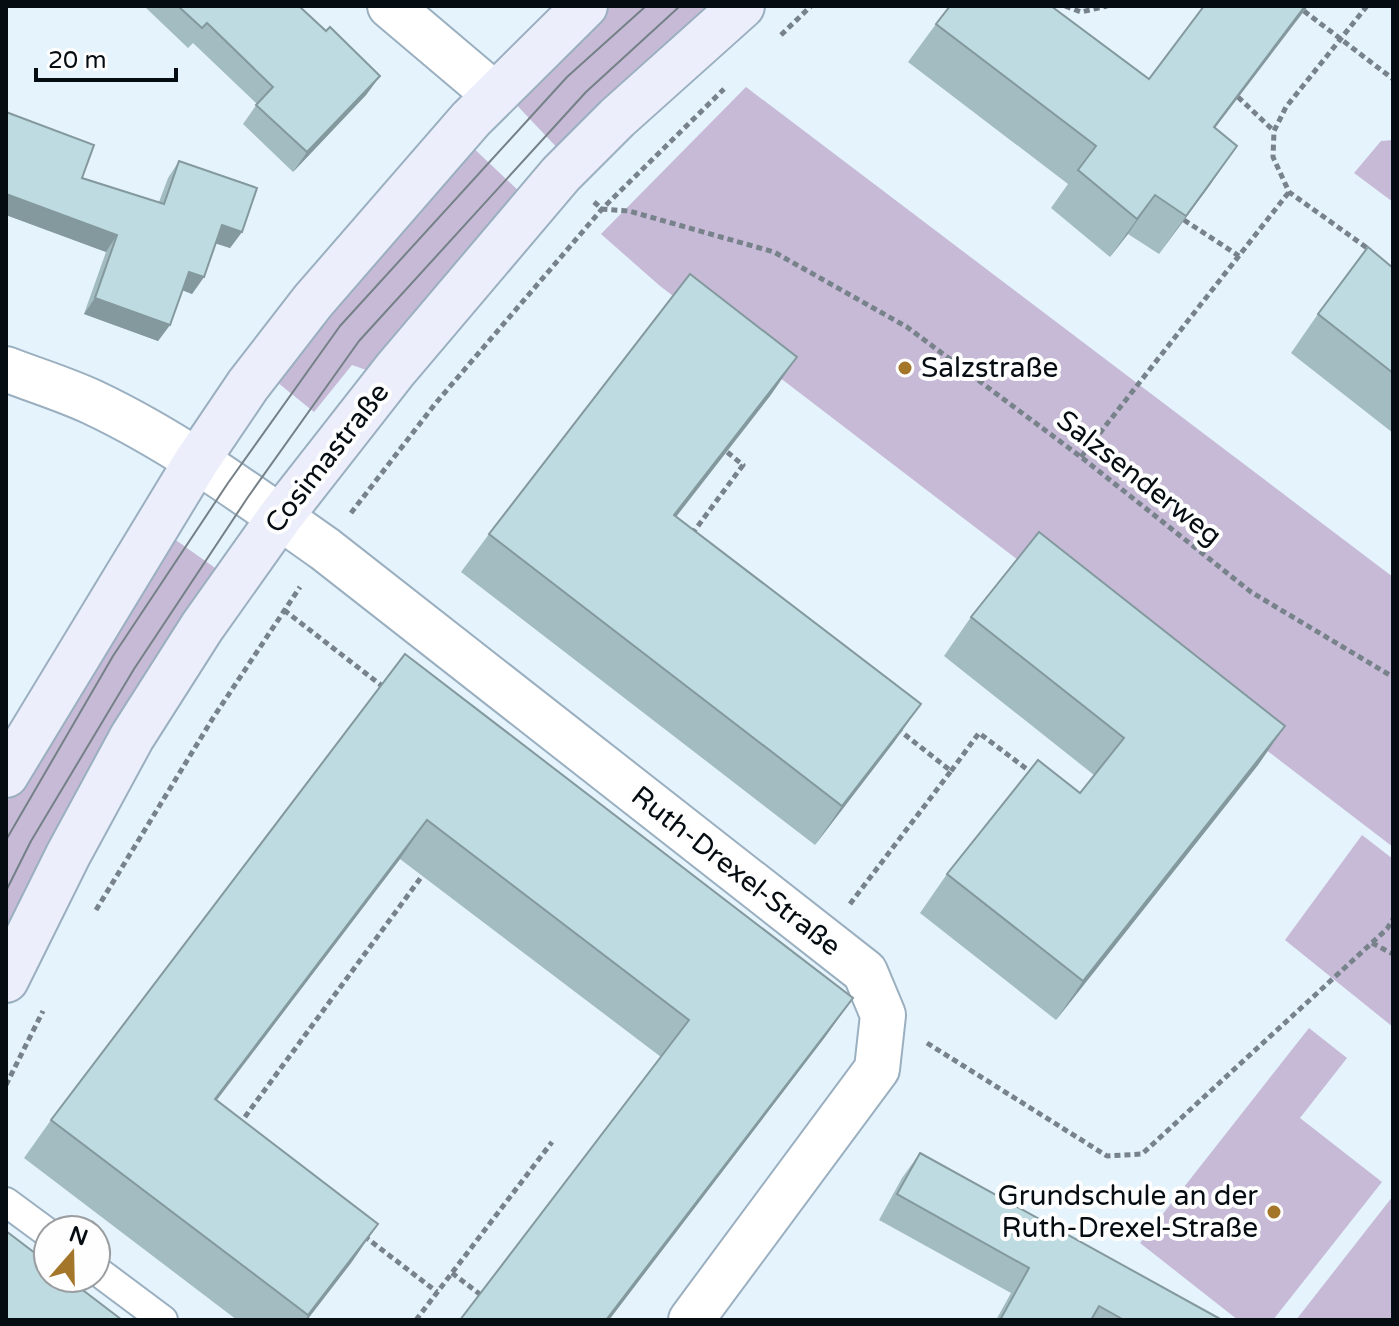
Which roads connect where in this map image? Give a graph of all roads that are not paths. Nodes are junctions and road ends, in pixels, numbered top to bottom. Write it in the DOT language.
graph roads {
  1 [pos="390,6"];
  2 [pos="585,6"];
  3 [pos="742,6"];
  4 [pos="494,94"];
  5 [pos="6,369"];
  6 [pos="196,462"];
  7 [pos="280,517"];
  8 [pos="6,775"];
  9 [pos="6,980"];
  10 [pos="6,1202"];
  11 [pos="32,1221"];
  12 [pos="112,1282"];
  13 [pos="163,1320"];
  14 [pos="691,1320"];
  1 -- 4 [label="street"];
  2 -- 4 [label="main road"];
  3 -- 7 [label="main road, Cosimastraße"];
  4 -- 6 [label="main road"];
  5 -- 6 [label="street, Ruth-Drexel-Straße"];
  6 -- 7 [label="street, Ruth-Drexel-Straße"];
  6 -- 8 [label="main road"];
  7 -- 9 [label="main road, Cosimastraße"];
  7 -- 14 [label="street, Ruth-Drexel-Straße"];
  10 -- 11 [label="lane"];
  12 -- 13 [label="lane"];
}
